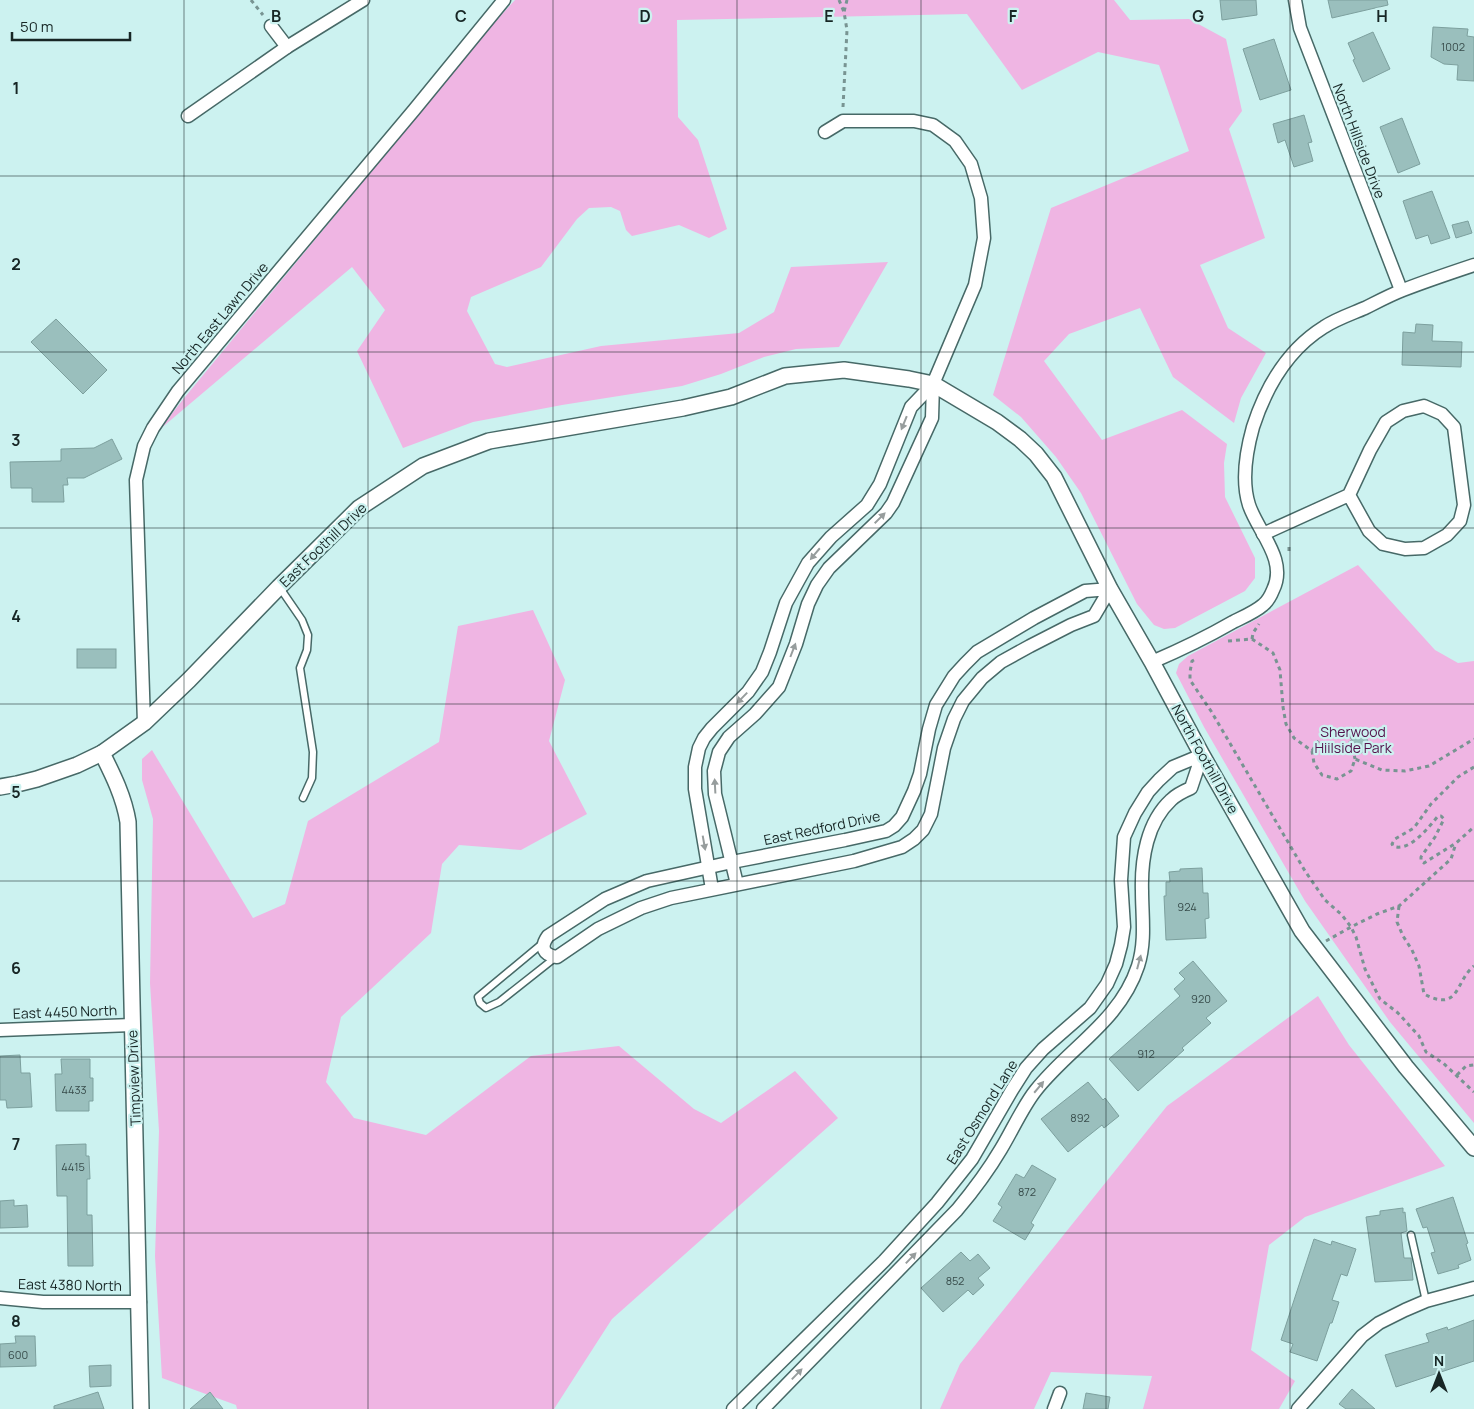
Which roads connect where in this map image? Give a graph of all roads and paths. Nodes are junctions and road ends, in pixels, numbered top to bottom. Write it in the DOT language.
graph roads {
  1 [pos="251,0"];
  2 [pos="363,0"];
  3 [pos="504,0"];
  4 [pos="838,0"];
  5 [pos="847,0"];
  6 [pos="1295,0"];
  7 [pos="844,12"];
  8 [pos="271,26"];
  9 [pos="287,47"];
  10 [pos="188,116"];
  11 [pos="843,121"];
  12 [pos="825,132"];
  13 [pos="1474,265"];
  14 [pos="1401,290"];
  15 [pos="933,384"];
  16 [pos="1349,495"];
  17 [pos="1263,534"];
  18 [pos="279,587"];
  19 [pos="1110,589"];
  20 [pos="1225,641"];
  21 [pos="1200,656"];
  22 [pos="1152,662"];
  23 [pos="144,723"];
  24 [pos="1474,739"];
  25 [pos="1312,751"];
  26 [pos="102,753"];
  27 [pos="1202,755"];
  28 [pos="1355,759"];
  29 [pos="1474,767"];
  30 [pos="0,787"];
  31 [pos="303,798"];
  32 [pos="1144,798"];
  33 [pos="1162,812"];
  34 [pos="1474,827"];
  35 [pos="1456,843"];
  36 [pos="732,862"];
  37 [pos="708,867"];
  38 [pos="737,884"];
  39 [pos="712,889"];
  40 [pos="1399,906"];
  41 [pos="1351,927"];
  42 [pos="543,943"];
  43 [pos="1314,947"];
  44 [pos="557,957"];
  45 [pos="1474,966"];
  46 [pos="132,1025"];
  47 [pos="0,1030"];
  48 [pos="1474,1066"];
  49 [pos="1457,1076"];
  50 [pos="1474,1092"];
  51 [pos="1004,1104"];
  52 [pos="1021,1116"];
  53 [pos="1474,1148"];
  54 [pos="1411,1235"];
  55 [pos="1474,1288"];
  56 [pos="0,1298"];
  57 [pos="1426,1300"];
  58 [pos="140,1302"];
  59 [pos="1060,1393"];
  60 [pos="141,1409"];
  61 [pos="733,1409"];
  62 [pos="763,1409"];
  63 [pos="1054,1409"];
  64 [pos="1298,1409"];
  1 -- 8 [label="path"];
  2 -- 9 [label="street"];
  3 -- 23 [label="street, North East Lawn Drive"];
  4 -- 7 [label="path"];
  5 -- 7 [label="path"];
  6 -- 14 [label="street, North Hillside Drive"];
  7 -- 11 [label="path"];
  8 -- 9 [label="street"];
  9 -- 10 [label="street"];
  11 -- 12 [label="street"];
  11 -- 15 [label="street"];
  13 -- 14 [label="street"];
  14 -- 17 [label="street"];
  15 -- 18 [label="street, East Foothill Drive"];
  15 -- 19 [label="street, North Foothill Drive"];
  36 -- 15 [label="street, one-way"];
  15 -- 37 [label="street, one-way"];
  16 -- 16 [label="street"];
  16 -- 17 [label="street"];
  17 -- 22 [label="street"];
  18 -- 23 [label="street, East Foothill Drive"];
  18 -- 31 [label="lane"];
  19 -- 22 [label="street, North Foothill Drive"];
  19 -- 36 [label="street, East Redford Drive"];
  19 -- 38 [label="street"];
  20 -- 25 [label="path"];
  21 -- 41 [label="path"];
  22 -- 27 [label="street, North Foothill Drive"];
  23 -- 26 [label="street, East Foothill Drive"];
  24 -- 28 [label="path"];
  25 -- 28 [label="path"];
  25 -- 28 [label="path"];
  26 -- 30 [label="street, East Foothill Drive"];
  26 -- 46 [label="street, Timpview Drive"];
  27 -- 32 [label="street, East Osmond Lane"];
  27 -- 33 [label="street"];
  27 -- 43 [label="street, North Foothill Drive"];
  29 -- 35 [label="path"];
  32 -- 33 [label="street"];
  32 -- 51 [label="street, East Osmond Lane"];
  52 -- 33 [label="street, one-way"];
  34 -- 35 [label="path"];
  35 -- 40 [label="path"];
  36 -- 37 [label="street, East Redford Drive"];
  36 -- 38 [label="street"];
  37 -- 39 [label="street"];
  37 -- 42 [label="street, East Redford Drive"];
  38 -- 39 [label="street"];
  39 -- 44 [label="street"];
  40 -- 41 [label="path"];
  40 -- 45 [label="path"];
  41 -- 43 [label="path"];
  41 -- 49 [label="path"];
  42 -- 44 [label="street"];
  42 -- 44 [label="lane"];
  43 -- 53 [label="street, North Foothill Drive"];
  46 -- 47 [label="street, East 4450 North"];
  46 -- 58 [label="street, Timpview Drive"];
  48 -- 49 [label="path"];
  49 -- 50 [label="path"];
  51 -- 52 [label="street"];
  51 -- 61 [label="street, East Osmond Lane"];
  62 -- 52 [label="street, one-way"];
  54 -- 57 [label="lane"];
  55 -- 57 [label="street"];
  56 -- 58 [label="street, East 4380 North"];
  57 -- 64 [label="street"];
  58 -- 60 [label="street, Timpview Drive"];
  59 -- 63 [label="street"];
}
